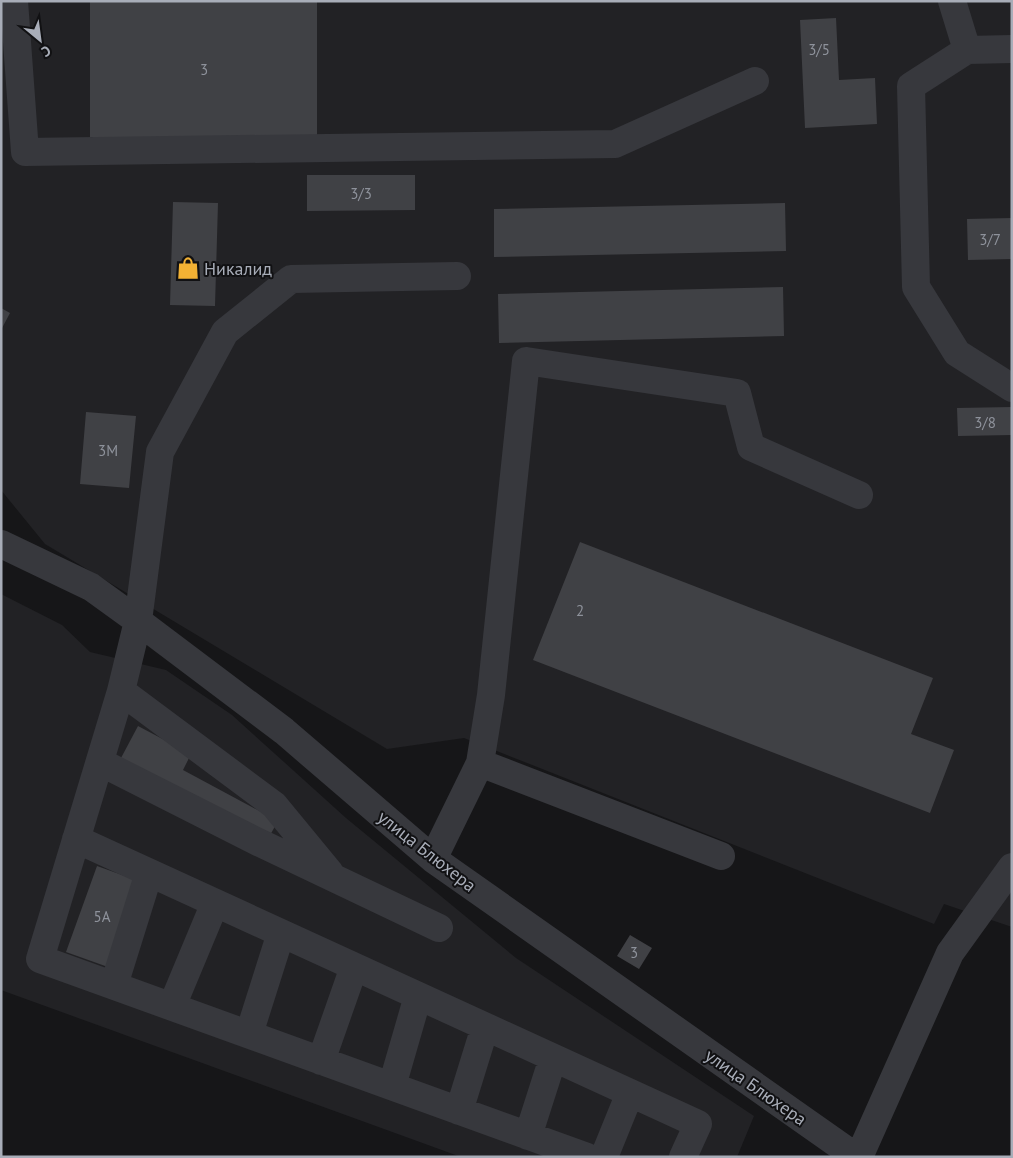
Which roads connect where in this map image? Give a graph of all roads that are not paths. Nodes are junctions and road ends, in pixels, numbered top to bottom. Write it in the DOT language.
graph roads {
  1 [pos="14,1"];
  2 [pos="952,1"];
  3 [pos="1012,49"];
  4 [pos="967,50"];
  5 [pos="755,82"];
  6 [pos="457,276"];
  7 [pos="1012,388"];
  8 [pos="859,495"];
  9 [pos="1,544"];
  10 [pos="138,621"];
  11 [pos="121,691"];
  12 [pos="100,762"];
  13 [pos="480,763"];
  14 [pos="76,839"];
  15 [pos="721,856"];
  16 [pos="432,859"];
  17 [pos="1012,867"];
  18 [pos="149,873"];
  19 [pos="332,876"];
  20 [pos="215,903"];
  21 [pos="439,928"];
  22 [pos="281,933"];
  23 [pos="354,966"];
  24 [pos="114,986"];
  25 [pos="418,996"];
  26 [pos="172,1006"];
  27 [pos="485,1027"];
  28 [pos="249,1034"];
  29 [pos="553,1058"];
  30 [pos="321,1061"];
  31 [pos="392,1086"];
  32 [pos="630,1093"];
  33 [pos="459,1110"];
  34 [pos="528,1136"];
  35 [pos="587,1157"];
  36 [pos="604,1157"];
  37 [pos="683,1157"];
  38 [pos="857,1157"];
  1 -- 5 [label="street"];
  2 -- 4 [label="street"];
  3 -- 4 [label="street"];
  4 -- 7 [label="street"];
  6 -- 10 [label="street"];
  8 -- 13 [label="street"];
  9 -- 10 [label="street, улица Блюхера"];
  10 -- 11 [label="street"];
  10 -- 16 [label="street, улица Блюхера"];
  11 -- 12 [label="street"];
  11 -- 19 [label="street"];
  12 -- 14 [label="street"];
  12 -- 19 [label="street"];
  13 -- 15 [label="street"];
  13 -- 16 [label="street"];
  14 -- 18 [label="street"];
  14 -- 24 [label="street"];
  16 -- 38 [label="street, улица Блюхера"];
  17 -- 38 [label="street"];
  18 -- 20 [label="street"];
  18 -- 24 [label="street"];
  19 -- 21 [label="street"];
  20 -- 22 [label="street"];
  20 -- 26 [label="street"];
  22 -- 23 [label="street"];
  22 -- 28 [label="street"];
  23 -- 25 [label="street"];
  23 -- 30 [label="street"];
  24 -- 26 [label="street"];
  25 -- 27 [label="street"];
  25 -- 31 [label="street"];
  26 -- 28 [label="street"];
  27 -- 29 [label="street"];
  27 -- 33 [label="street"];
  28 -- 30 [label="street"];
  29 -- 32 [label="street"];
  29 -- 34 [label="street"];
  30 -- 31 [label="street"];
  31 -- 33 [label="street"];
  32 -- 36 [label="street"];
  32 -- 37 [label="street"];
  33 -- 34 [label="street"];
  34 -- 35 [label="street"];
}
